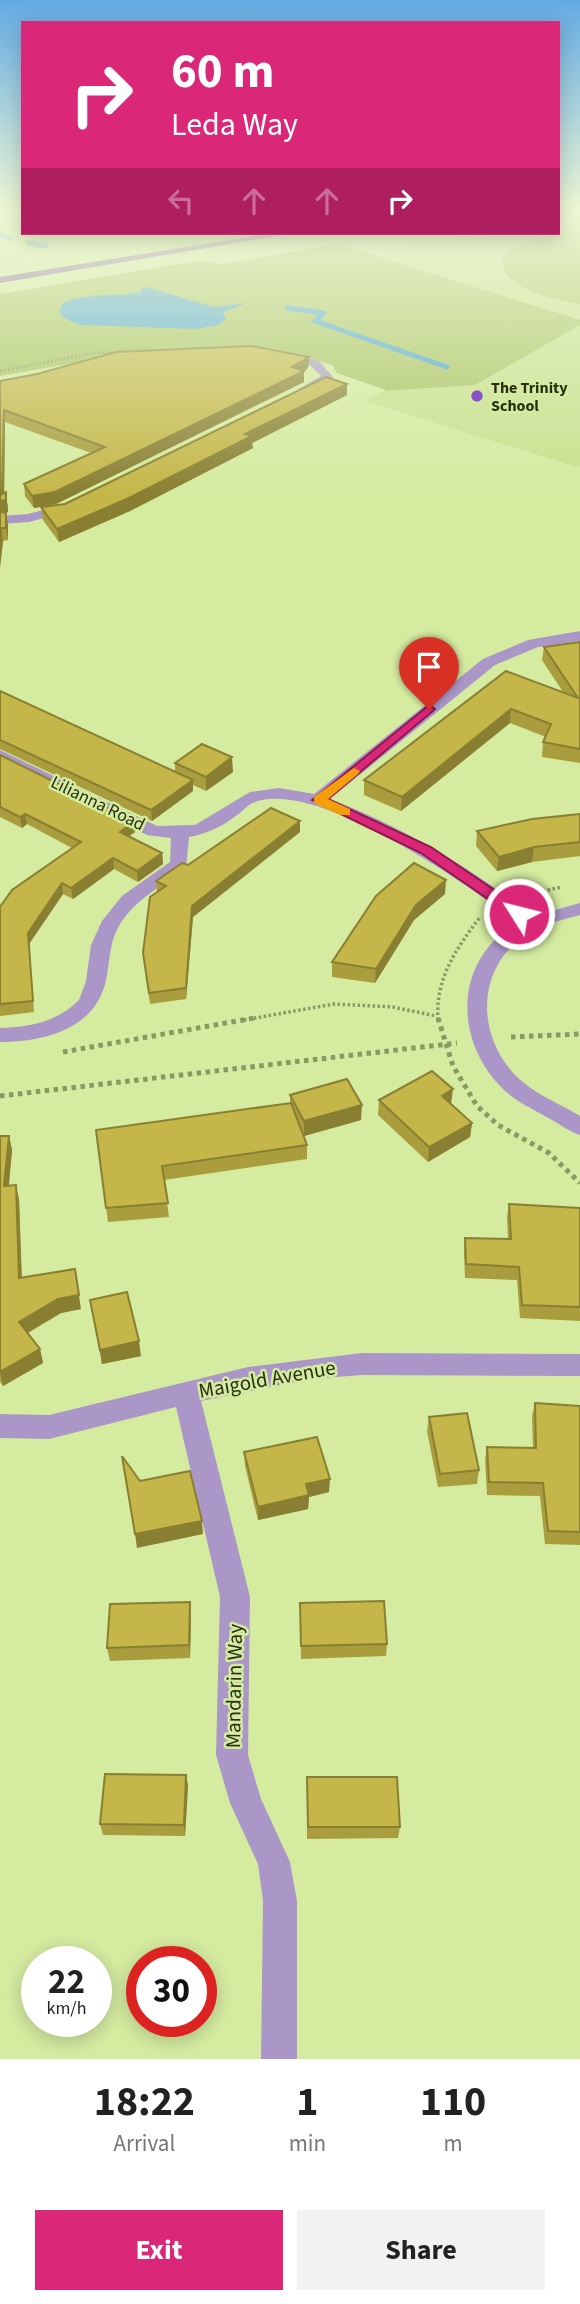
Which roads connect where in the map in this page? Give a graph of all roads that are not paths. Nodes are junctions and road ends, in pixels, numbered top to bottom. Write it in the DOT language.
graph roads {
  1 [pos="269,351"];
  2 [pos="286,400"];
  3 [pos="81,501"];
  4 [pos="0,520"];
  5 [pos="580,636"];
  6 [pos="0,755"];
  7 [pos="318,800"];
  8 [pos="180,834"];
  9 [pos="580,909"];
  10 [pos="532,924"];
  11 [pos="0,1035"];
  12 [pos="580,1127"];
  13 [pos="580,1365"];
  14 [pos="186,1394"];
  15 [pos="0,1426"];
  16 [pos="279,2059"];
  1 -- 2 [label="street"];
  3 -- 4 [label="street"];
  5 -- 7 [label="street"];
  6 -- 8 [label="street, Lilianna Road"];
  7 -- 8 [label="street, Lilianna Road"];
  7 -- 10 [label="street, Lilianna Road"];
  8 -- 11 [label="street"];
  9 -- 10 [label="street"];
  10 -- 12 [label="street"];
  13 -- 14 [label="street, Maigold Avenue"];
  14 -- 15 [label="street, Maigold Avenue"];
  14 -- 16 [label="street, Mandarin Way"];
}
